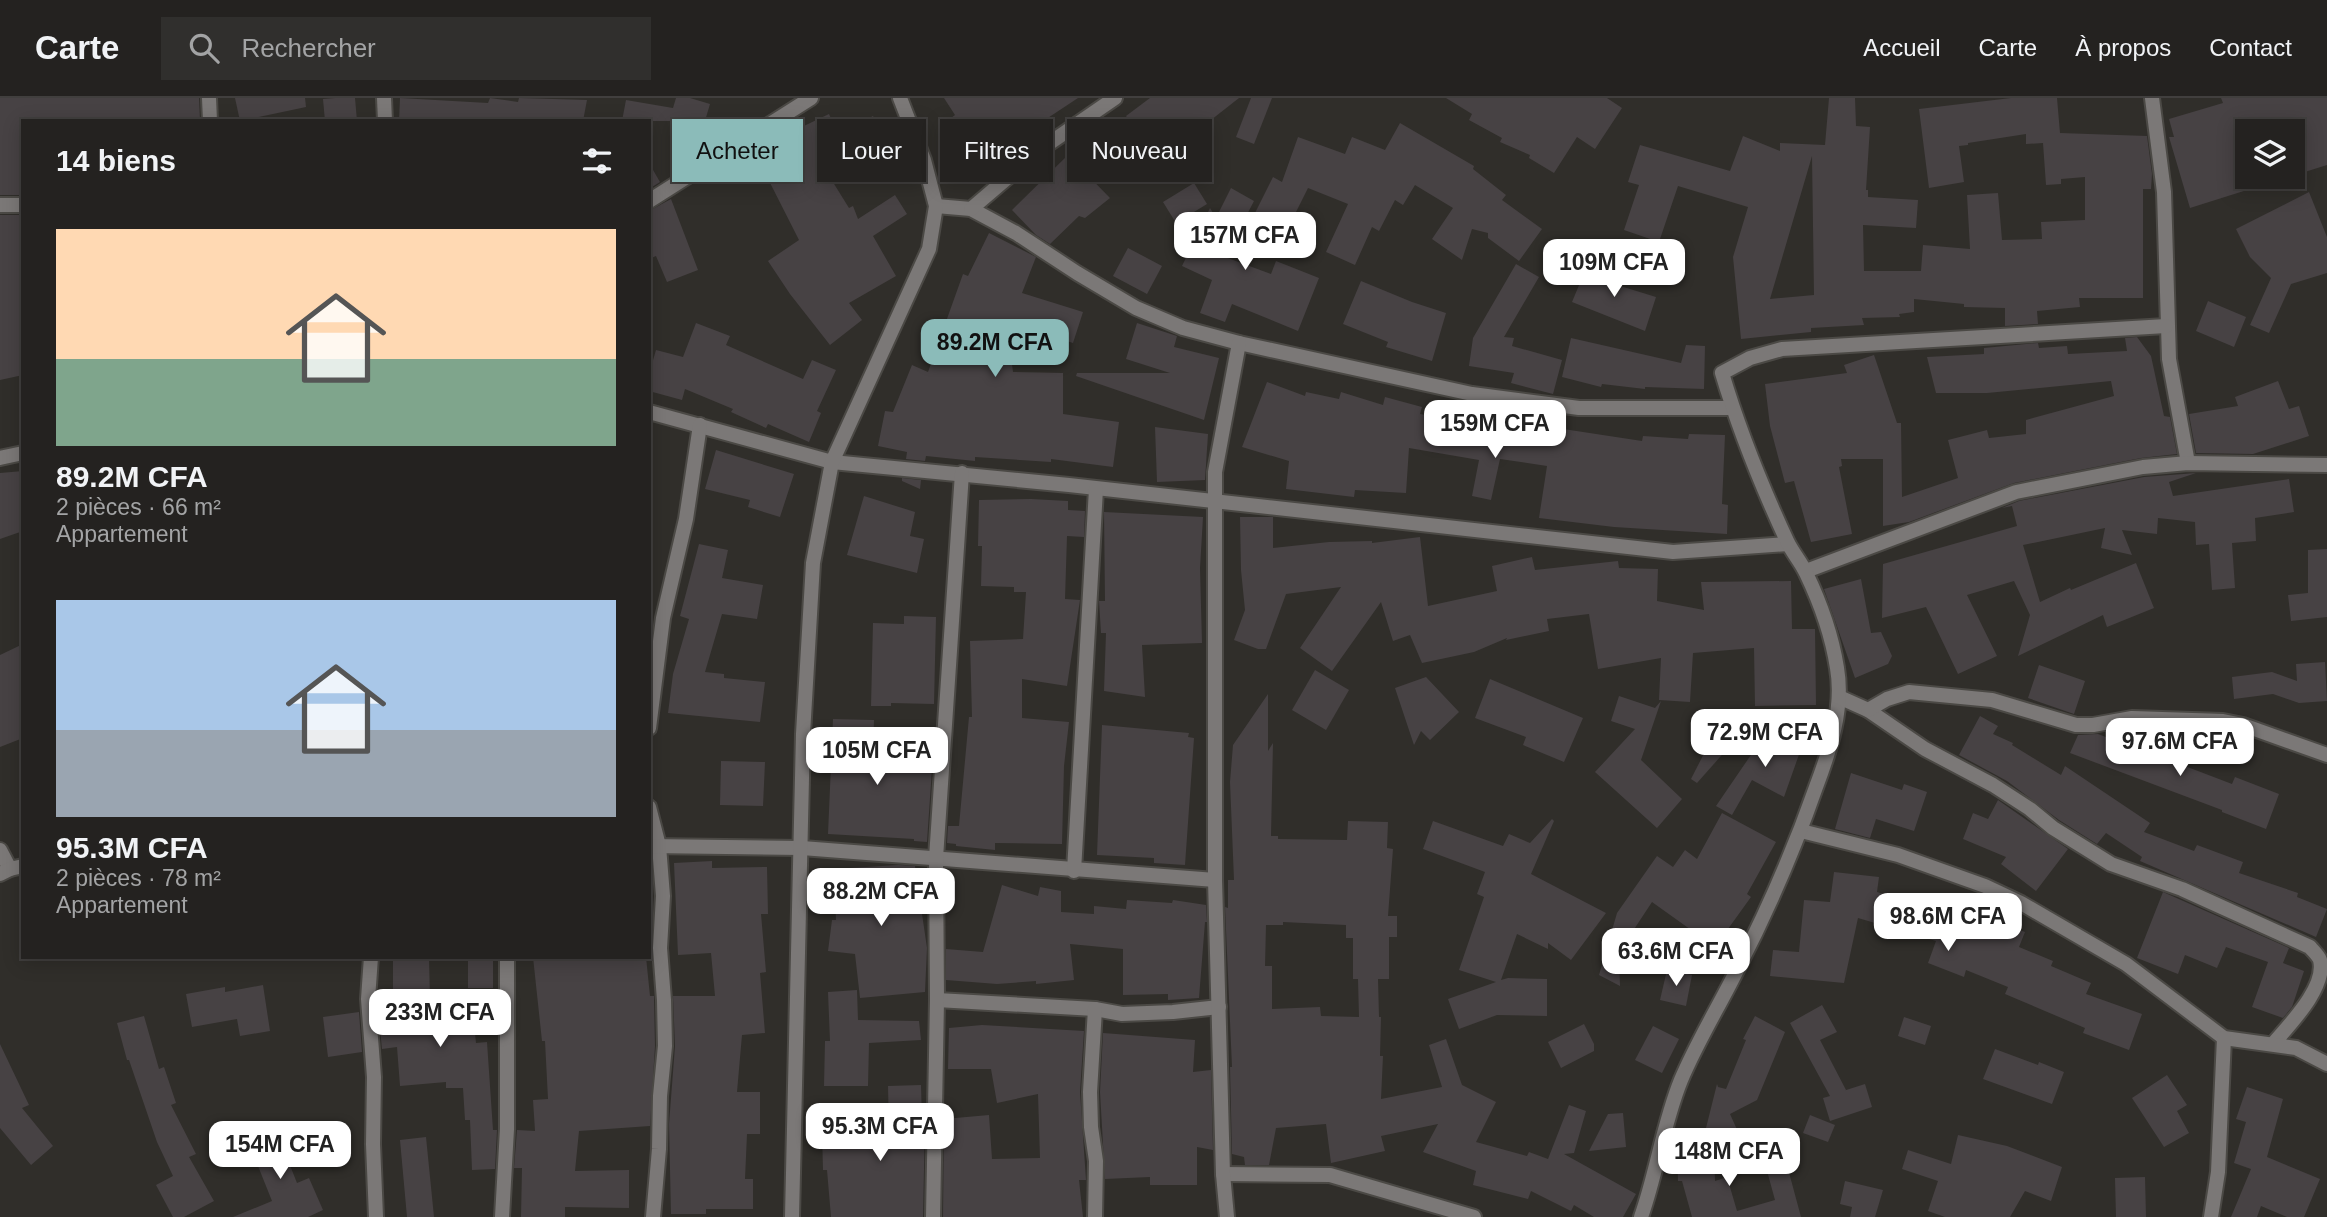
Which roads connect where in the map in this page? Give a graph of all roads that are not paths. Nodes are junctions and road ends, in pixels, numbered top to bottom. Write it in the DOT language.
graph roads {
  1 [pos="209,98"];
  2 [pos="384,98"];
  3 [pos="811,98"];
  4 [pos="900,98"];
  5 [pos="1115,98"];
  6 [pos="2152,98"];
  7 [pos="210,119"];
  8 [pos="385,119"];
  9 [pos="651,200"];
  10 [pos="0,205"];
  11 [pos="21,205"];
  12 [pos="936,206"];
  13 [pos="971,209"];
  14 [pos="2166,326"];
  15 [pos="1239,342"];
  16 [pos="1732,408"];
  17 [pos="651,412"];
  18 [pos="700,425"];
  19 [pos="21,453"];
  20 [pos="0,458"];
  21 [pos="832,462"];
  22 [pos="2188,463"];
  23 [pos="2327,465"];
  24 [pos="962,473"];
  25 [pos="1096,489"];
  26 [pos="1217,501"];
  27 [pos="1788,544"];
  28 [pos="1806,571"];
  29 [pos="1839,697"];
  30 [pos="1868,710"];
  31 [pos="651,712"];
  32 [pos="2327,755"];
  33 [pos="651,823"];
  34 [pos="1801,831"];
  35 [pos="654,846"];
  36 [pos="802,848"];
  37 [pos="0,850"];
  38 [pos="936,858"];
  39 [pos="11,870"];
  40 [pos="1074,871"];
  41 [pos="1215,880"];
  42 [pos="371,959"];
  43 [pos="507,959"];
  44 [pos="937,1000"];
  45 [pos="1219,1007"];
  46 [pos="1095,1009"];
  47 [pos="2224,1038"];
  48 [pos="2273,1044"];
  49 [pos="2327,1064"];
  50 [pos="1223,1174"];
  51 [pos="376,1217"];
  52 [pos="502,1217"];
  53 [pos="653,1217"];
  54 [pos="792,1217"];
  55 [pos="933,1217"];
  56 [pos="1095,1217"];
  57 [pos="1227,1217"];
  58 [pos="1474,1217"];
  59 [pos="1641,1217"];
  60 [pos="2211,1217"];
  1 -- 7 [label="street"];
  2 -- 8 [label="street"];
  3 -- 9 [label="street"];
  4 -- 12 [label="street"];
  5 -- 13 [label="street"];
  6 -- 14 [label="street"];
  10 -- 11 [label="street"];
  12 -- 13 [label="street"];
  12 -- 21 [label="street"];
  13 -- 15 [label="street"];
  14 -- 16 [label="street"];
  14 -- 22 [label="street"];
  15 -- 16 [label="street"];
  15 -- 26 [label="street"];
  16 -- 27 [label="street"];
  17 -- 18 [label="street"];
  18 -- 21 [label="street"];
  18 -- 31 [label="street"];
  19 -- 20 [label="street"];
  21 -- 24 [label="street"];
  21 -- 36 [label="street"];
  22 -- 23 [label="street"];
  22 -- 28 [label="street"];
  24 -- 25 [label="street"];
  24 -- 38 [label="street"];
  25 -- 26 [label="street"];
  25 -- 40 [label="street"];
  26 -- 27 [label="street"];
  26 -- 41 [label="street"];
  27 -- 28 [label="street"];
  28 -- 29 [label="street"];
  29 -- 30 [label="street"];
  29 -- 34 [label="street"];
  30 -- 32 [label="street"];
  30 -- 48 [label="street"];
  33 -- 35 [label="street"];
  34 -- 47 [label="street"];
  34 -- 59 [label="street"];
  35 -- 36 [label="street"];
  35 -- 53 [label="street"];
  36 -- 38 [label="street"];
  36 -- 54 [label="street"];
  37 -- 39 [label="street"];
  38 -- 40 [label="street"];
  38 -- 44 [label="street"];
  40 -- 41 [label="street"];
  41 -- 45 [label="street"];
  42 -- 51 [label="street"];
  43 -- 52 [label="street"];
  44 -- 46 [label="street"];
  44 -- 55 [label="street"];
  45 -- 46 [label="street"];
  45 -- 50 [label="street"];
  46 -- 56 [label="street"];
  47 -- 48 [label="street"];
  47 -- 60 [label="street"];
  48 -- 49 [label="street"];
  50 -- 57 [label="street"];
  50 -- 58 [label="street"];
}
